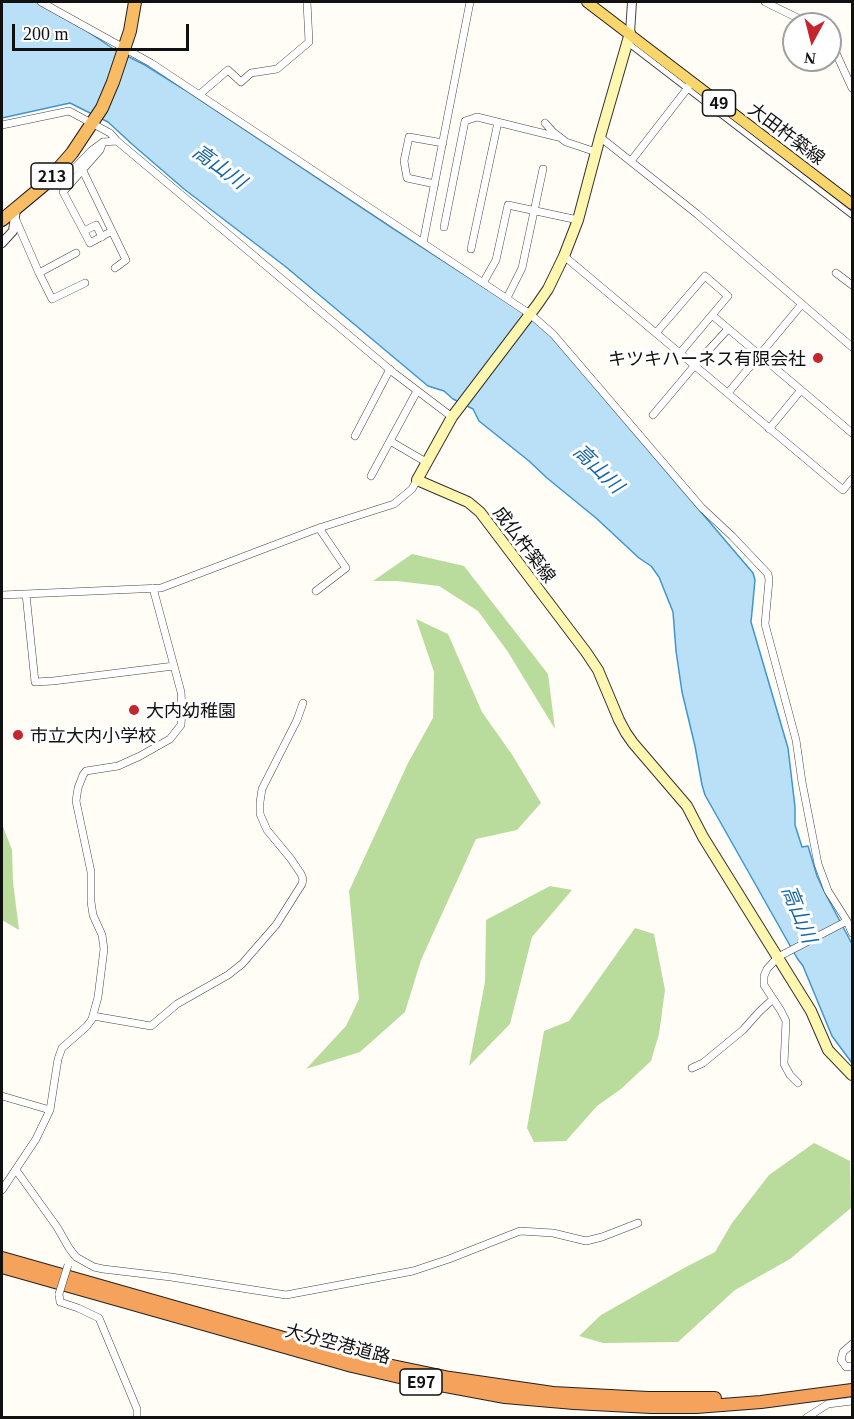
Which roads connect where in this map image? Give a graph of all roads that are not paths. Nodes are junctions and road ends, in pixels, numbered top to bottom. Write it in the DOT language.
graph roads {
  1 [pos="41,2"];
  2 [pos="135,2"];
  3 [pos="307,2"];
  4 [pos="470,2"];
  5 [pos="587,2"];
  6 [pos="632,2"];
  7 [pos="765,2"];
  8 [pos="785,12"];
  9 [pos="628,37"];
  10 [pos="125,48"];
  11 [pos="842,64"];
  12 [pos="689,85"];
  13 [pos="852,88"];
  14 [pos="200,94"];
  15 [pos="498,122"];
  16 [pos="92,123"];
  17 [pos="545,123"];
  18 [pos="2,125"];
  19 [pos="558,136"];
  20 [pos="600,137"];
  21 [pos="117,141"];
  22 [pos="103,142"];
  23 [pos="442,143"];
  24 [pos="596,152"];
  25 [pos="631,161"];
  26 [pos="543,169"];
  27 [pos="83,171"];
  28 [pos="50,178"];
  29 [pos="435,184"];
  30 [pos="852,204"];
  31 [pos="16,209"];
  32 [pos="534,210"];
  33 [pos="852,215"];
  34 [pos="2,220"];
  35 [pos="578,220"];
  36 [pos="444,226"];
  37 [pos="84,231"];
  38 [pos="112,231"];
  39 [pos="102,237"];
  40 [pos="2,243"];
  41 [pos="423,243"];
  42 [pos="471,249"];
  43 [pos="76,253"];
  44 [pos="564,256"];
  45 [pos="115,268"];
  46 [pos="39,273"];
  47 [pos="836,273"];
  48 [pos="85,283"];
  49 [pos="483,283"];
  50 [pos="852,285"];
  51 [pos="507,298"];
  52 [pos="802,304"];
  53 [pos="530,314"];
  54 [pos="711,315"];
  55 [pos="728,329"];
  56 [pos="656,333"];
  57 [pos="852,347"];
  58 [pos="680,353"];
  59 [pos="759,355"];
  60 [pos="695,365"];
  61 [pos="390,369"];
  62 [pos="801,390"];
  63 [pos="417,391"];
  64 [pos="728,393"];
  65 [pos="653,415"];
  66 [pos="452,417"];
  67 [pos="769,429"];
  68 [pos="852,433"];
  69 [pos="355,436"];
  70 [pos="390,441"];
  71 [pos="426,462"];
  72 [pos="371,476"];
  73 [pos="852,478"];
  74 [pos="417,480"];
  75 [pos="319,528"];
  76 [pos="153,588"];
  77 [pos="316,591"];
  78 [pos="26,594"];
  79 [pos="2,595"];
  80 [pos="174,666"];
  81 [pos="303,704"];
  82 [pos="847,921"];
  83 [pos="852,933"];
  84 [pos="778,957"];
  85 [pos="773,999"];
  86 [pos="93,1016"];
  87 [pos="692,1068"];
  88 [pos="852,1075"];
  89 [pos="798,1083"];
  90 [pos="2,1096"];
  91 [pos="50,1110"];
  92 [pos="16,1170"];
  93 [pos="2,1190"];
  94 [pos="638,1223"];
  95 [pos="69,1248"];
  96 [pos="2,1258"];
  97 [pos="2,1267"];
  98 [pos="852,1344"];
  99 [pos="852,1366"];
  100 [pos="852,1384"];
  101 [pos="852,1390"];
  102 [pos="852,1401"];
  103 [pos="137,1418"];
  104 [pos="806,1418"];
  1 -- 10 [label="street"];
  2 -- 10 [label="highway, 213"];
  3 -- 14 [label="street"];
  4 -- 23 [label="street"];
  5 -- 9 [label="main road, 大田杵築線 / 49"];
  6 -- 9 [label="street"];
  7 -- 8 [label="street"];
  9 -- 12 [label="main road, 大田杵築線 / 49"];
  9 -- 20 [label="main road"];
  10 -- 14 [label="street"];
  10 -- 16 [label="highway, 213"];
  11 -- 13 [label="street"];
  12 -- 25 [label="street"];
  12 -- 30 [label="main road, 大田杵築線 / 49"];
  12 -- 33 [label="street"];
  14 -- 41 [label="street"];
  15 -- 19 [label="street"];
  15 -- 36 [label="street"];
  15 -- 42 [label="street"];
  16 -- 18 [label="street"];
  16 -- 21 [label="street"];
  16 -- 28 [label="highway, 213"];
  17 -- 19 [label="street"];
  19 -- 24 [label="street"];
  20 -- 24 [label="main road"];
  20 -- 25 [label="street"];
  21 -- 22 [label="street"];
  21 -- 61 [label="street"];
  22 -- 27 [label="street"];
  22 -- 28 [label="street"];
  23 -- 29 [label="street"];
  23 -- 29 [label="street"];
  24 -- 35 [label="main road"];
  25 -- 52 [label="street"];
  26 -- 32 [label="street"];
  27 -- 37 [label="street"];
  27 -- 38 [label="street"];
  28 -- 31 [label="highway, 213"];
  29 -- 41 [label="street"];
  31 -- 34 [label="highway, 213"];
  31 -- 40 [label="street"];
  31 -- 46 [label="street"];
  32 -- 35 [label="street"];
  32 -- 49 [label="street"];
  32 -- 51 [label="street"];
  35 -- 44 [label="main road"];
  37 -- 39 [label="street"];
  37 -- 39 [label="street"];
  38 -- 39 [label="street"];
  38 -- 45 [label="street"];
  41 -- 49 [label="street"];
  43 -- 46 [label="street"];
  44 -- 53 [label="main road"];
  44 -- 56 [label="street"];
  46 -- 48 [label="street"];
  47 -- 50 [label="street"];
  49 -- 51 [label="street"];
  51 -- 53 [label="street"];
  52 -- 57 [label="street"];
  52 -- 59 [label="street"];
  53 -- 66 [label="main road"];
  53 -- 82 [label="street"];
  54 -- 55 [label="street"];
  54 -- 56 [label="street"];
  54 -- 58 [label="street"];
  55 -- 59 [label="street"];
  55 -- 60 [label="street"];
  56 -- 58 [label="street"];
  58 -- 60 [label="street"];
  59 -- 62 [label="street"];
  59 -- 64 [label="street"];
  60 -- 64 [label="street"];
  60 -- 65 [label="street"];
  61 -- 63 [label="street"];
  61 -- 69 [label="street"];
  62 -- 67 [label="street"];
  62 -- 68 [label="street"];
  63 -- 66 [label="street"];
  63 -- 70 [label="street"];
  64 -- 67 [label="street"];
  66 -- 71 [label="main road"];
  67 -- 73 [label="street"];
  70 -- 71 [label="street"];
  70 -- 72 [label="street"];
  71 -- 74 [label="main road"];
  74 -- 75 [label="street"];
  74 -- 84 [label="main road, 成仏杵築線"];
  75 -- 76 [label="street"];
  75 -- 77 [label="street"];
  76 -- 78 [label="street"];
  76 -- 80 [label="street"];
  78 -- 79 [label="street"];
  78 -- 80 [label="street"];
  80 -- 86 [label="street"];
  81 -- 86 [label="street"];
  82 -- 83 [label="street"];
  82 -- 84 [label="street"];
  84 -- 85 [label="street"];
  84 -- 88 [label="main road, 成仏杵築線"];
  85 -- 87 [label="street"];
  85 -- 89 [label="street"];
  86 -- 91 [label="street"];
  90 -- 91 [label="street"];
  91 -- 92 [label="street"];
  92 -- 93 [label="street"];
  92 -- 95 [label="street"];
  94 -- 95 [label="street"];
  95 -- 103 [label="street, bridge"];
  96 -- 100 [label="highway, 大分空港道路 / E97"];
  97 -- 101 [label="highway, 大分空港道路 / E97"];
  98 -- 99 [label="street"];
  102 -- 104 [label="street"];
}
